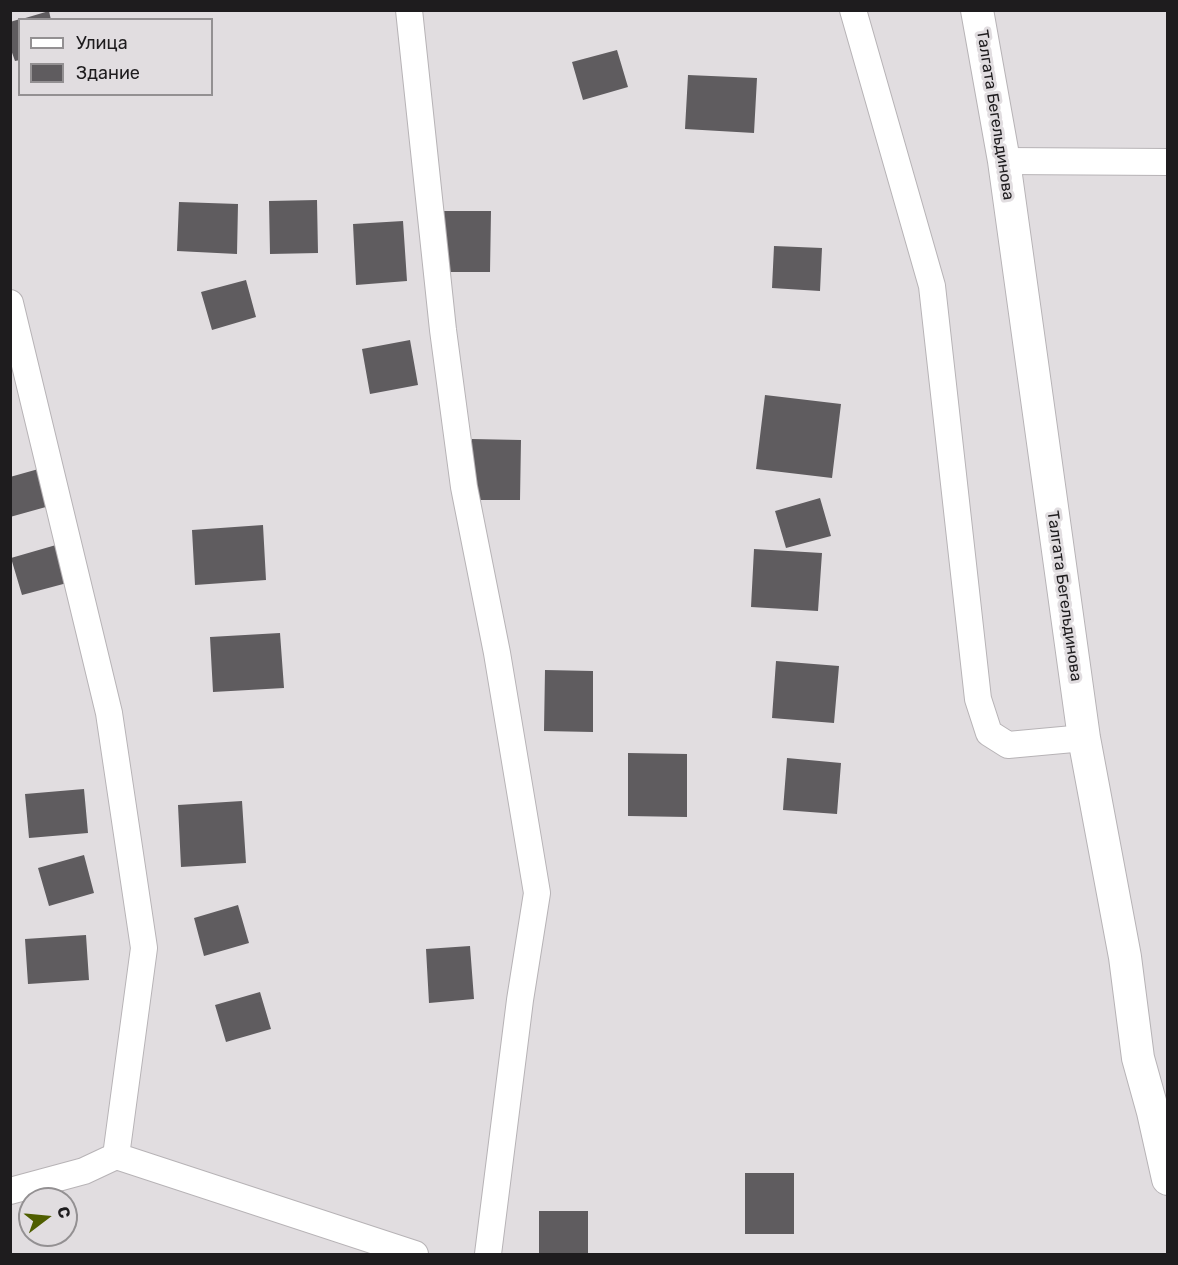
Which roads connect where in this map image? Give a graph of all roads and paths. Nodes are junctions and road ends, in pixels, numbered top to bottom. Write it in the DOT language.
graph roads {
  1 [pos="409,10"];
  2 [pos="853,10"];
  3 [pos="977,10"];
  4 [pos="1004,161"];
  5 [pos="1167,162"];
  6 [pos="10,303"];
  7 [pos="1084,738"];
  8 [pos="116,1156"];
  9 [pos="1167,1179"];
  10 [pos="10,1191"];
  11 [pos="415,1254"];
  12 [pos="488,1254"];
  1 -- 12 [label="street"];
  2 -- 7 [label="street"];
  3 -- 4 [label="street, Талгата Бегельдинова"];
  4 -- 5 [label="street"];
  4 -- 7 [label="street, Талгата Бегельдинова"];
  6 -- 8 [label="street"];
  7 -- 9 [label="street, Талгата Бегельдинова"];
  8 -- 10 [label="street"];
  8 -- 11 [label="street"];
}
